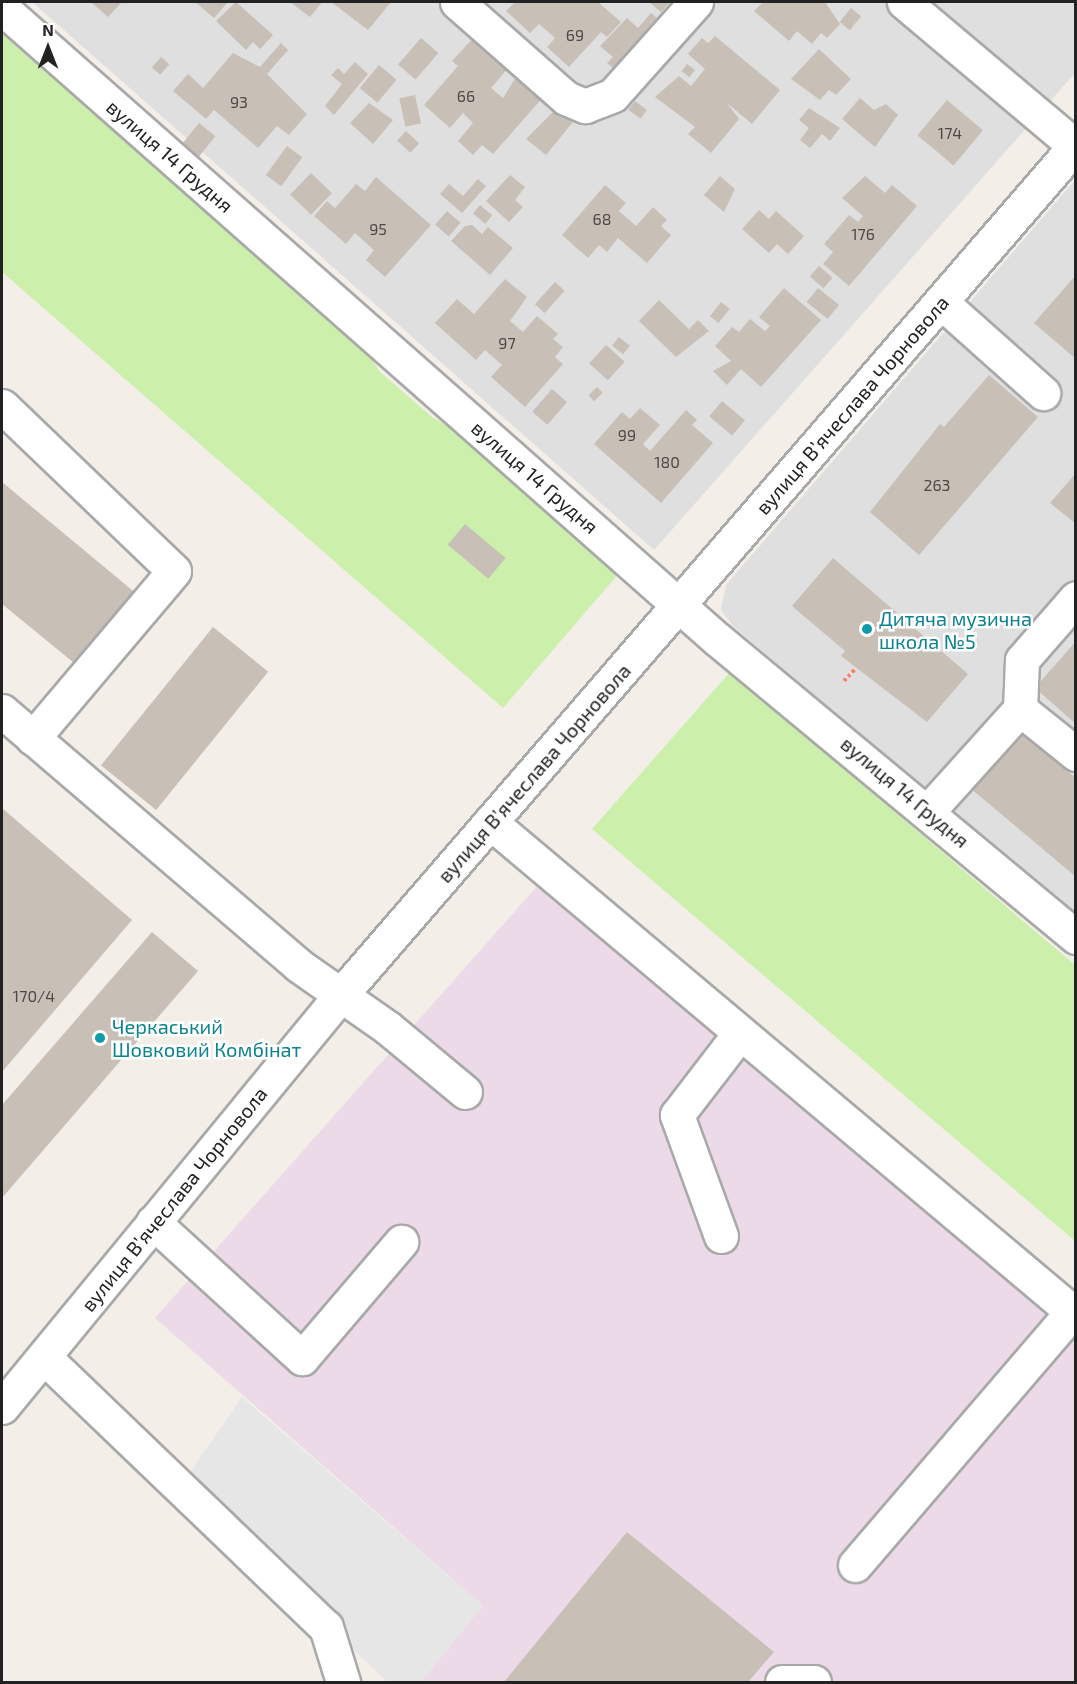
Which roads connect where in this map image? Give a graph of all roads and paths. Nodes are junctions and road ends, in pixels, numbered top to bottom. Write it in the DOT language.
graph roads {
  1 [pos="457,2"];
  2 [pos="696,2"];
  3 [pos="904,2"];
  4 [pos="2,8"];
  5 [pos="1075,146"];
  6 [pos="941,302"];
  7 [pos="1043,393"];
  8 [pos="2,406"];
  9 [pos="1076,598"];
  10 [pos="680,605"];
  11 [pos="856,668"];
  12 [pos="844,681"];
  13 [pos="1020,710"];
  14 [pos="2,711"];
  15 [pos="33,738"];
  16 [pos="1076,754"];
  17 [pos="929,810"];
  18 [pos="490,822"];
  19 [pos="1076,937"];
  20 [pos="339,997"];
  21 [pos="740,1033"];
  22 [pos="465,1092"];
  23 [pos="153,1222"];
  24 [pos="721,1236"];
  25 [pos="401,1242"];
  26 [pos="1074,1313"];
  27 [pos="45,1358"];
  28 [pos="2,1407"];
  29 [pos="855,1565"];
  30 [pos="343,1683"];
  31 [pos="782,1683"];
  32 [pos="814,1683"];
  1 -- 2 [label="street"];
  3 -- 5 [label="street"];
  4 -- 10 [label="street, вулиця 14 Грудня"];
  5 -- 6 [label="street, вулиця Вʼячеслава Чорновола"];
  6 -- 7 [label="street"];
  6 -- 10 [label="street, вулиця Вʼячеслава Чорновола"];
  8 -- 15 [label="street"];
  9 -- 13 [label="street"];
  10 -- 17 [label="street, вулиця 14 Грудня"];
  10 -- 18 [label="street, вулиця Вʼячеслава Чорновола"];
  11 -- 12 [label="path"];
  13 -- 16 [label="street"];
  13 -- 17 [label="street"];
  14 -- 15 [label="street"];
  15 -- 20 [label="street"];
  17 -- 19 [label="street, вулиця 14 Грудня"];
  18 -- 20 [label="street, вулиця Вʼячеслава Чорновола"];
  18 -- 21 [label="street"];
  20 -- 22 [label="street"];
  20 -- 23 [label="street, вулиця Вʼячеслава Чорновола"];
  21 -- 24 [label="street"];
  21 -- 26 [label="street"];
  23 -- 25 [label="street"];
  23 -- 27 [label="street, вулиця Вʼячеслава Чорновола"];
  26 -- 29 [label="street"];
  27 -- 28 [label="street, вулиця Вʼячеслава Чорновола"];
  27 -- 30 [label="street"];
  31 -- 32 [label="street"];
}
